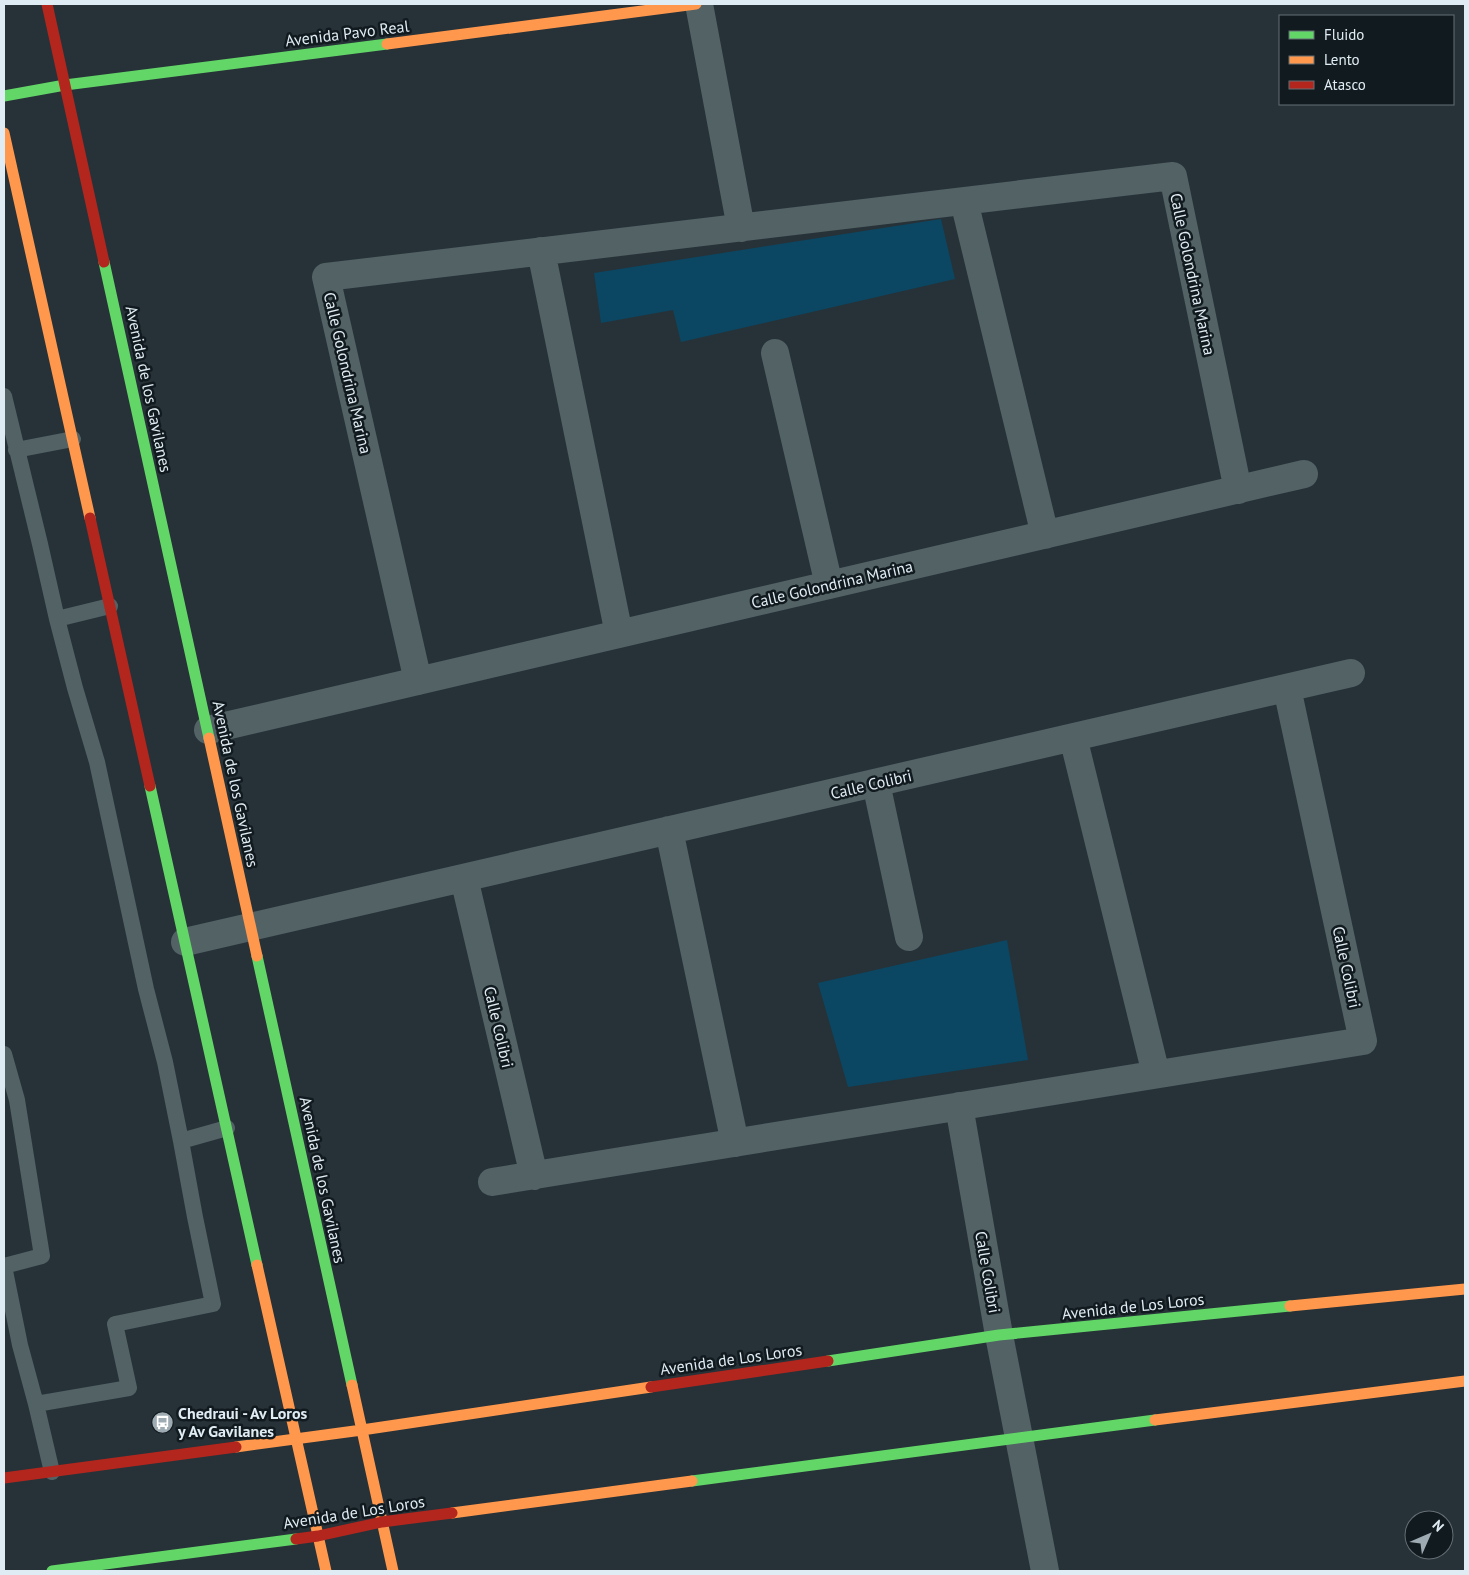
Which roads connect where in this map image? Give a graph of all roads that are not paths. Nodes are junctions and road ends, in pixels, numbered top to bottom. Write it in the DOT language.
graph roads {
  1 [pos="47,4"];
  2 [pos="697,4"];
  3 [pos="65,86"];
  4 [pos="4,96"];
  5 [pos="4,132"];
  6 [pos="964,201"];
  7 [pos="740,228"];
  8 [pos="541,251"];
  9 [pos="775,352"];
  10 [pos="4,396"];
  11 [pos="72,439"];
  12 [pos="16,450"];
  13 [pos="1304,474"];
  14 [pos="1238,490"];
  15 [pos="1045,535"];
  16 [pos="829,585"];
  17 [pos="110,606"];
  18 [pos="57,619"];
  19 [pos="619,634"];
  20 [pos="1351,673"];
  21 [pos="418,681"];
  22 [pos="1287,688"];
  23 [pos="208,730"];
  24 [pos="1073,737"];
  25 [pos="876,783"];
  26 [pos="670,830"];
  27 [pos="464,878"];
  28 [pos="251,927"];
  29 [pos="909,938"];
  30 [pos="185,942"];
  31 [pos="4,1054"];
  32 [pos="1156,1074"];
  33 [pos="959,1106"];
  34 [pos="227,1128"];
  35 [pos="181,1140"];
  36 [pos="735,1142"];
  37 [pos="534,1176"];
  38 [pos="492,1182"];
  39 [pos="1465,1290"];
  40 [pos="999,1335"];
  41 [pos="1465,1381"];
  42 [pos="36,1404"];
  43 [pos="362,1430"];
  44 [pos="1020,1437"];
  45 [pos="296,1438"];
  46 [pos="52,1472"];
  47 [pos="4,1478"];
  48 [pos="382,1522"];
  49 [pos="318,1536"];
  50 [pos="52,1571"];
  51 [pos="326,1571"];
  52 [pos="393,1571"];
  53 [pos="1045,1571"];
  1 -- 3 [label="main road, Avenida de los Gavilanes"];
  2 -- 3 [label="main road, Avenida Pavo Real"];
  2 -- 7 [label="street"];
  3 -- 4 [label="main road, Avenida Pavo Real"];
  3 -- 23 [label="main road, Avenida de los Gavilanes"];
  5 -- 11 [label="main road"];
  6 -- 7 [label="street, Calle Golondrina Marina"];
  6 -- 14 [label="street, Calle Golondrina Marina"];
  6 -- 15 [label="street"];
  7 -- 8 [label="street, Calle Golondrina Marina"];
  8 -- 19 [label="street"];
  8 -- 21 [label="street, Calle Golondrina Marina"];
  9 -- 16 [label="street"];
  10 -- 12 [label="lane"];
  11 -- 12 [label="lane"];
  11 -- 17 [label="main road"];
  12 -- 18 [label="lane"];
  13 -- 14 [label="street, Calle Golondrina Marina"];
  14 -- 15 [label="street, Calle Golondrina Marina"];
  15 -- 16 [label="street, Calle Golondrina Marina"];
  16 -- 19 [label="street, Calle Golondrina Marina"];
  17 -- 18 [label="lane"];
  17 -- 30 [label="main road"];
  18 -- 35 [label="lane"];
  19 -- 21 [label="street, Calle Golondrina Marina"];
  20 -- 22 [label="street, Calle Colibri"];
  21 -- 23 [label="street, Calle Golondrina Marina"];
  22 -- 24 [label="street, Calle Colibri"];
  22 -- 32 [label="street, Calle Colibri"];
  23 -- 28 [label="main road, Avenida de los Gavilanes"];
  24 -- 25 [label="street, Calle Colibri"];
  24 -- 32 [label="street"];
  25 -- 26 [label="street, Calle Colibri"];
  25 -- 29 [label="street"];
  26 -- 27 [label="street, Calle Colibri"];
  26 -- 36 [label="street"];
  27 -- 28 [label="street, Calle Colibri"];
  27 -- 37 [label="street, Calle Colibri"];
  28 -- 30 [label="street, Calle Colibri"];
  28 -- 43 [label="main road, Avenida de los Gavilanes"];
  30 -- 34 [label="main road"];
  31 -- 42 [label="lane"];
  32 -- 33 [label="street, Calle Colibri"];
  33 -- 36 [label="street, Calle Colibri"];
  33 -- 40 [label="street, Calle Colibri"];
  34 -- 35 [label="lane"];
  34 -- 45 [label="main road"];
  35 -- 42 [label="lane"];
  36 -- 37 [label="street, Calle Colibri"];
  37 -- 38 [label="street, Calle Colibri"];
  39 -- 40 [label="main road, Avenida de Los Loros"];
  40 -- 43 [label="main road, Avenida de Los Loros"];
  40 -- 44 [label="street, Calle Colibri"];
  41 -- 44 [label="main road, Avenida de Los Loros"];
  42 -- 46 [label="lane"];
  43 -- 45 [label="main road, Avenida de Los Loros"];
  43 -- 48 [label="main road, Avenida de los Gavilanes"];
  44 -- 48 [label="main road, Avenida de Los Loros"];
  44 -- 53 [label="street, Calle Colibri"];
  45 -- 46 [label="main road, Avenida de Los Loros"];
  45 -- 49 [label="main road"];
  46 -- 47 [label="main road, Avenida de Los Loros"];
  48 -- 49 [label="main road, Avenida de Los Loros"];
  48 -- 52 [label="main road, Avenida de los Gavilanes"];
  49 -- 50 [label="main road, Avenida de Los Loros"];
  49 -- 51 [label="main road"];
}
